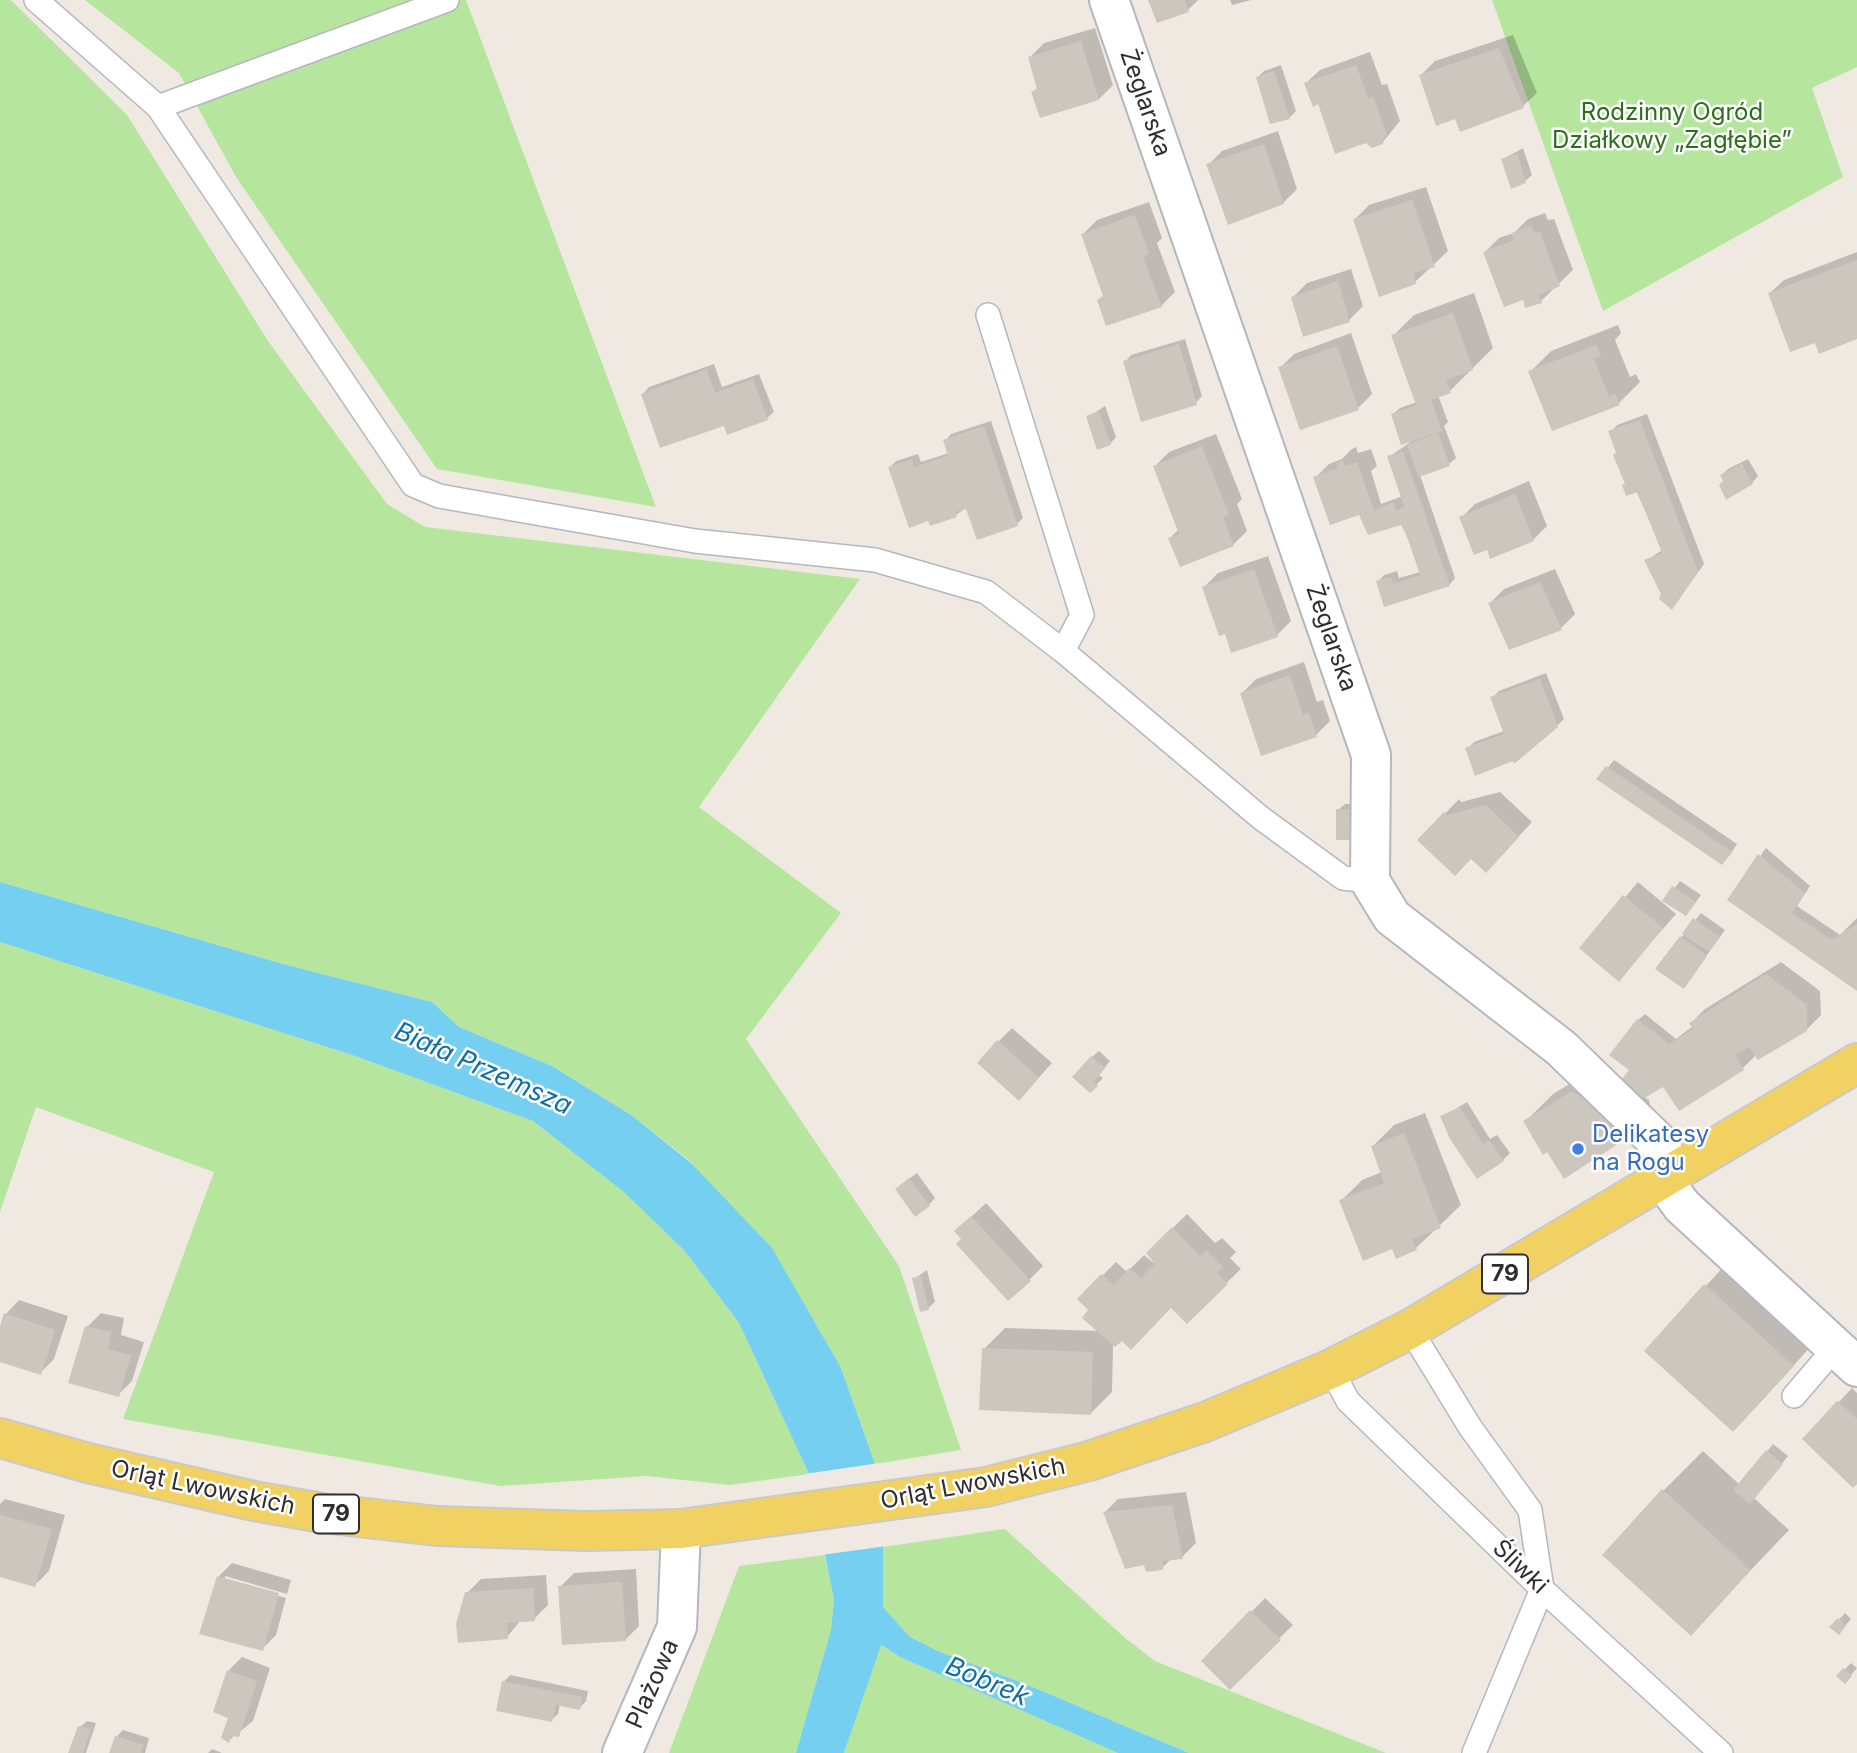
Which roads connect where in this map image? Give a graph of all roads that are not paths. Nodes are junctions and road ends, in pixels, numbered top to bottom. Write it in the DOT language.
graph roads {
  1 [pos="36,0"];
  2 [pos="447,0"];
  3 [pos="1110,0"];
  4 [pos="158,107"];
  5 [pos="988,315"];
  6 [pos="1063,651"];
  7 [pos="1370,881"];
  8 [pos="1857,1063"];
  9 [pos="1669,1176"];
  10 [pos="1410,1329"];
  11 [pos="1846,1357"];
  12 [pos="1331,1369"];
  13 [pos="1794,1396"];
  14 [pos="0,1438"];
  15 [pos="681,1529"];
  16 [pos="1542,1588"];
  17 [pos="622,1753"];
  18 [pos="1474,1753"];
  19 [pos="1721,1753"];
  1 -- 4 [label="lane"];
  2 -- 4 [label="lane"];
  3 -- 7 [label="street, Żeglarska"];
  4 -- 6 [label="lane"];
  5 -- 6 [label="lane"];
  6 -- 7 [label="lane"];
  7 -- 9 [label="street"];
  8 -- 9 [label="main road, Orląt Lwowskich / 79"];
  9 -- 10 [label="main road, Orląt Lwowskich / 79"];
  9 -- 11 [label="street"];
  10 -- 12 [label="main road, Orląt Lwowskich / 79"];
  10 -- 16 [label="lane"];
  11 -- 13 [label="lane"];
  12 -- 15 [label="main road, Orląt Lwowskich / 79"];
  12 -- 16 [label="lane, Śliwki"];
  14 -- 15 [label="main road, Orląt Lwowskich / 79"];
  15 -- 17 [label="street, Plażowa"];
  16 -- 18 [label="lane"];
  16 -- 19 [label="lane, Śliwki"];
}
